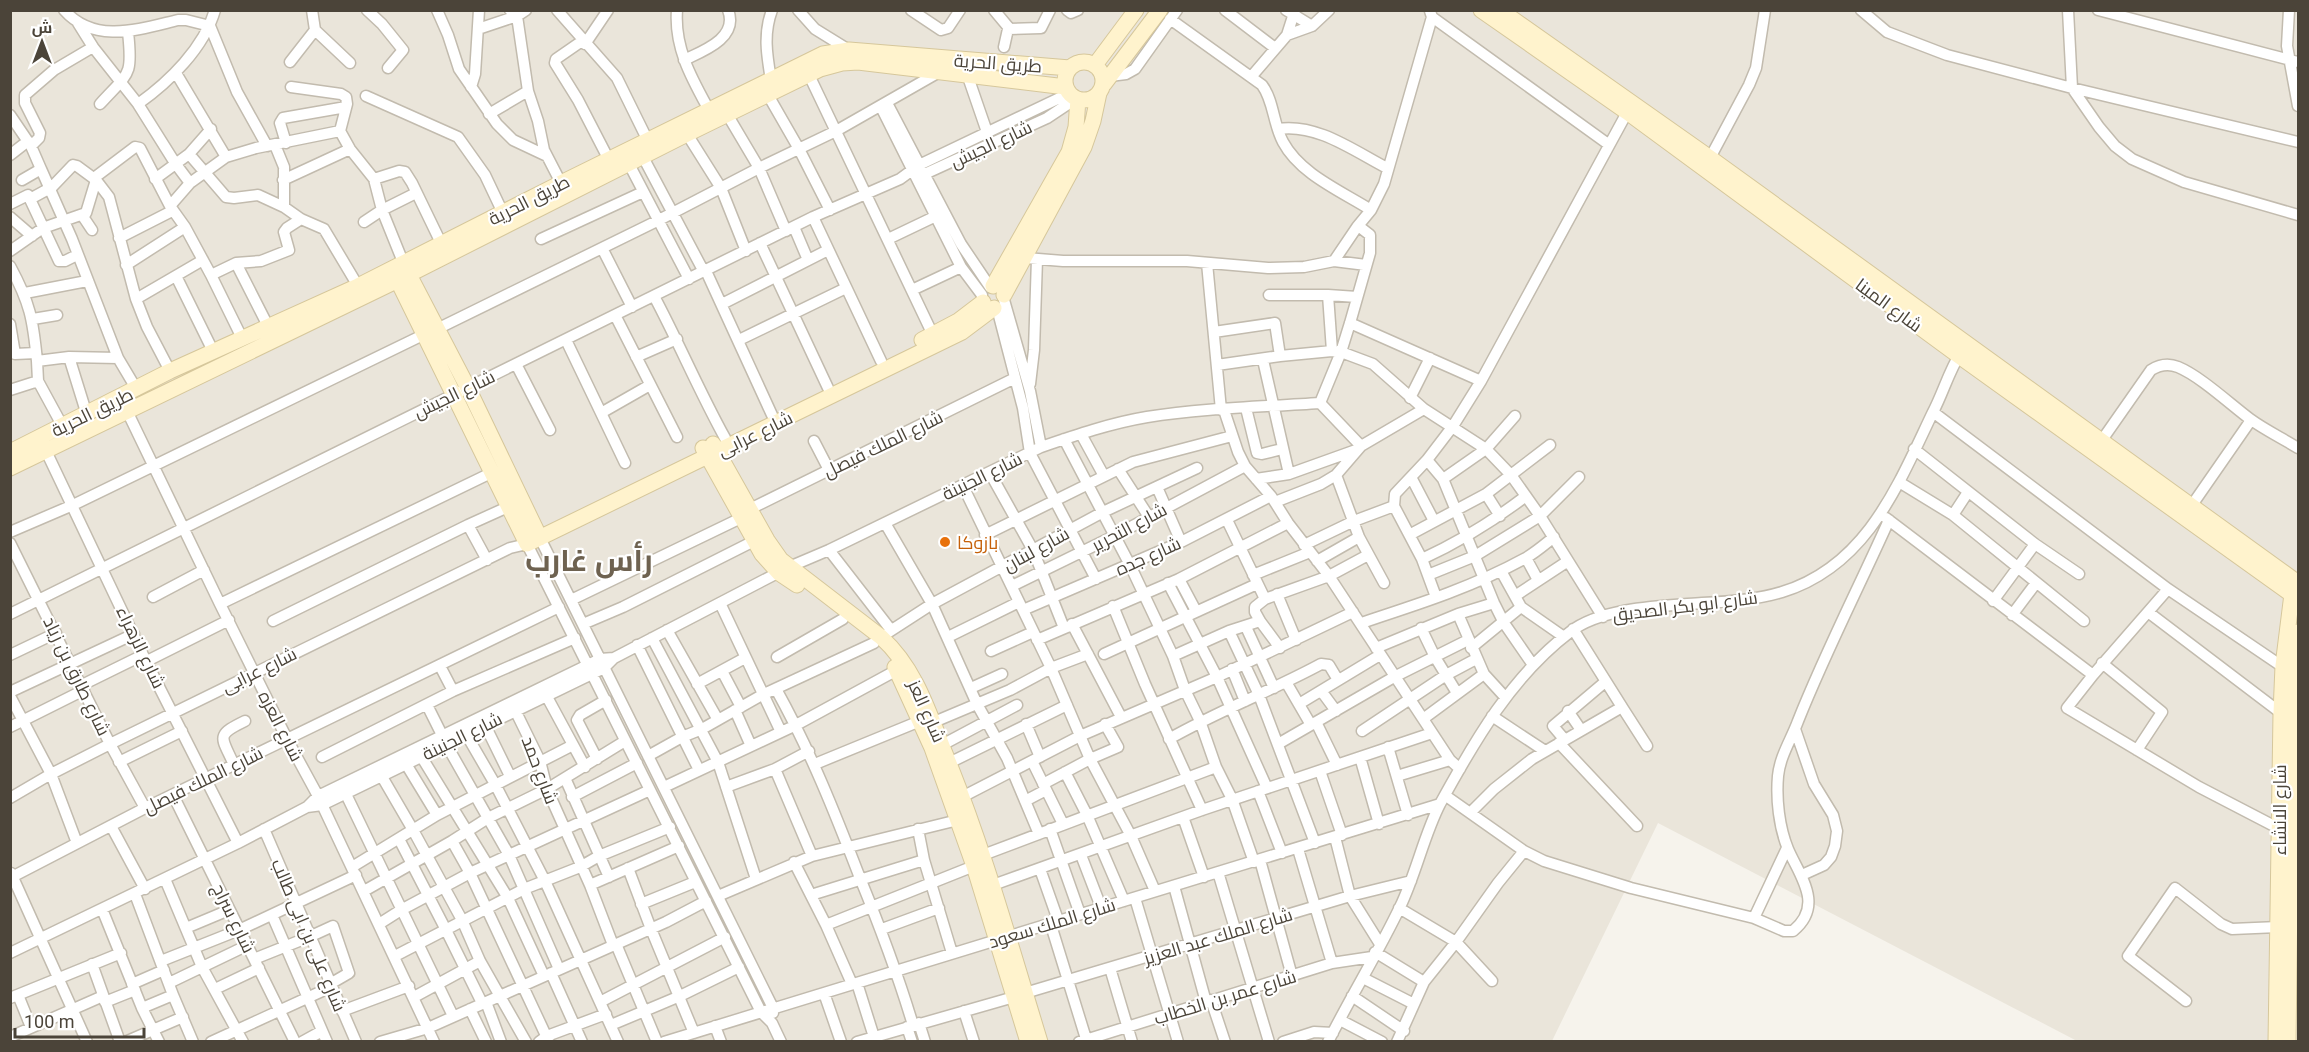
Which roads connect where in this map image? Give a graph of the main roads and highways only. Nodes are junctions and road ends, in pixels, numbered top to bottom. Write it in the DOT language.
graph roads {
  1 [pos="1136,10"];
  2 [pos="1481,10"];
  3 [pos="1169,13"];
  4 [pos="1506,16"];
  5 [pos="1095,65"];
  6 [pos="1070,68"];
  7 [pos="1104,84"];
  8 [pos="1073,94"];
  9 [pos="1630,107"];
  10 [pos="400,271"];
  11 [pos="994,298"];
  12 [pos="1963,349"];
  13 [pos="461,391"];
  14 [pos="713,448"];
  15 [pos="10,452"];
  16 [pos="10,468"];
  17 [pos="745,514"];
  18 [pos="531,537"];
  19 [pos="784,570"];
  20 [pos="2296,589"];
  21 [pos="2298,632"];
  22 [pos="882,637"];
  23 [pos="2288,671"];
  24 [pos="927,722"];
  25 [pos="978,861"];
  26 [pos="1003,937"];
  27 [pos="1019,995"];
  28 [pos="1028,1041"];
  29 [pos="1040,1041"];
  30 [pos="2276,1041"];
  31 [pos="2288,1041"];
  1 -- 5 [label="main road"];
  2 -- 4 [label="main road, شارع المينا"];
  3 -- 7 [label="main road"];
  4 -- 9 [label="main road, شارع المينا"];
  5 -- 6 [label="main road"];
  5 -- 7 [label="main road"];
  6 -- 8 [label="main road"];
  6 -- 10 [label="main road, طريق الحرية"];
  7 -- 8 [label="main road"];
  7 -- 11 [label="main road, شارع عرابى"];
  8 -- 10 [label="main road, طريق الحرية"];
  8 -- 11 [label="main road, شارع عرابى"];
  9 -- 12 [label="main road, شارع المينا"];
  9 -- 12 [label="main road, شارع المينا"];
  10 -- 13 [label="main road"];
  10 -- 15 [label="main road, طريق الحرية"];
  10 -- 16 [label="main road, طريق الحرية"];
  11 -- 14 [label="main road, شارع عرابى"];
  11 -- 14 [label="main road, شارع عرابى"];
  12 -- 20 [label="main road, شارع المينا"];
  12 -- 20 [label="main road, شارع المينا"];
  13 -- 18 [label="main road"];
  13 -- 18 [label="main road"];
  14 -- 17 [label="main road, شارع العز"];
  14 -- 18 [label="main road, شارع عرابى"];
  17 -- 19 [label="main road, شارع العز"];
  17 -- 19 [label="main road, شارع العز"];
  19 -- 22 [label="main road, شارع العز"];
  19 -- 22 [label="main road, شارع العز"];
  20 -- 23 [label="main road, شارع الانشاء"];
  21 -- 23 [label="main road, شارع الانشاء"];
  22 -- 24 [label="main road, شارع العز"];
  22 -- 24 [label="main road, شارع العز"];
  23 -- 30 [label="main road, شارع الانشاء"];
  23 -- 31 [label="main road, شارع الانشاء"];
  24 -- 25 [label="main road, شارع العز"];
  24 -- 25 [label="main road, شارع العز"];
  25 -- 26 [label="main road, شارع العز"];
  25 -- 26 [label="main road, شارع العز"];
  26 -- 27 [label="main road, شارع العز"];
  27 -- 28 [label="main road, شارع العز"];
  27 -- 29 [label="main road, شارع العز"];
}
